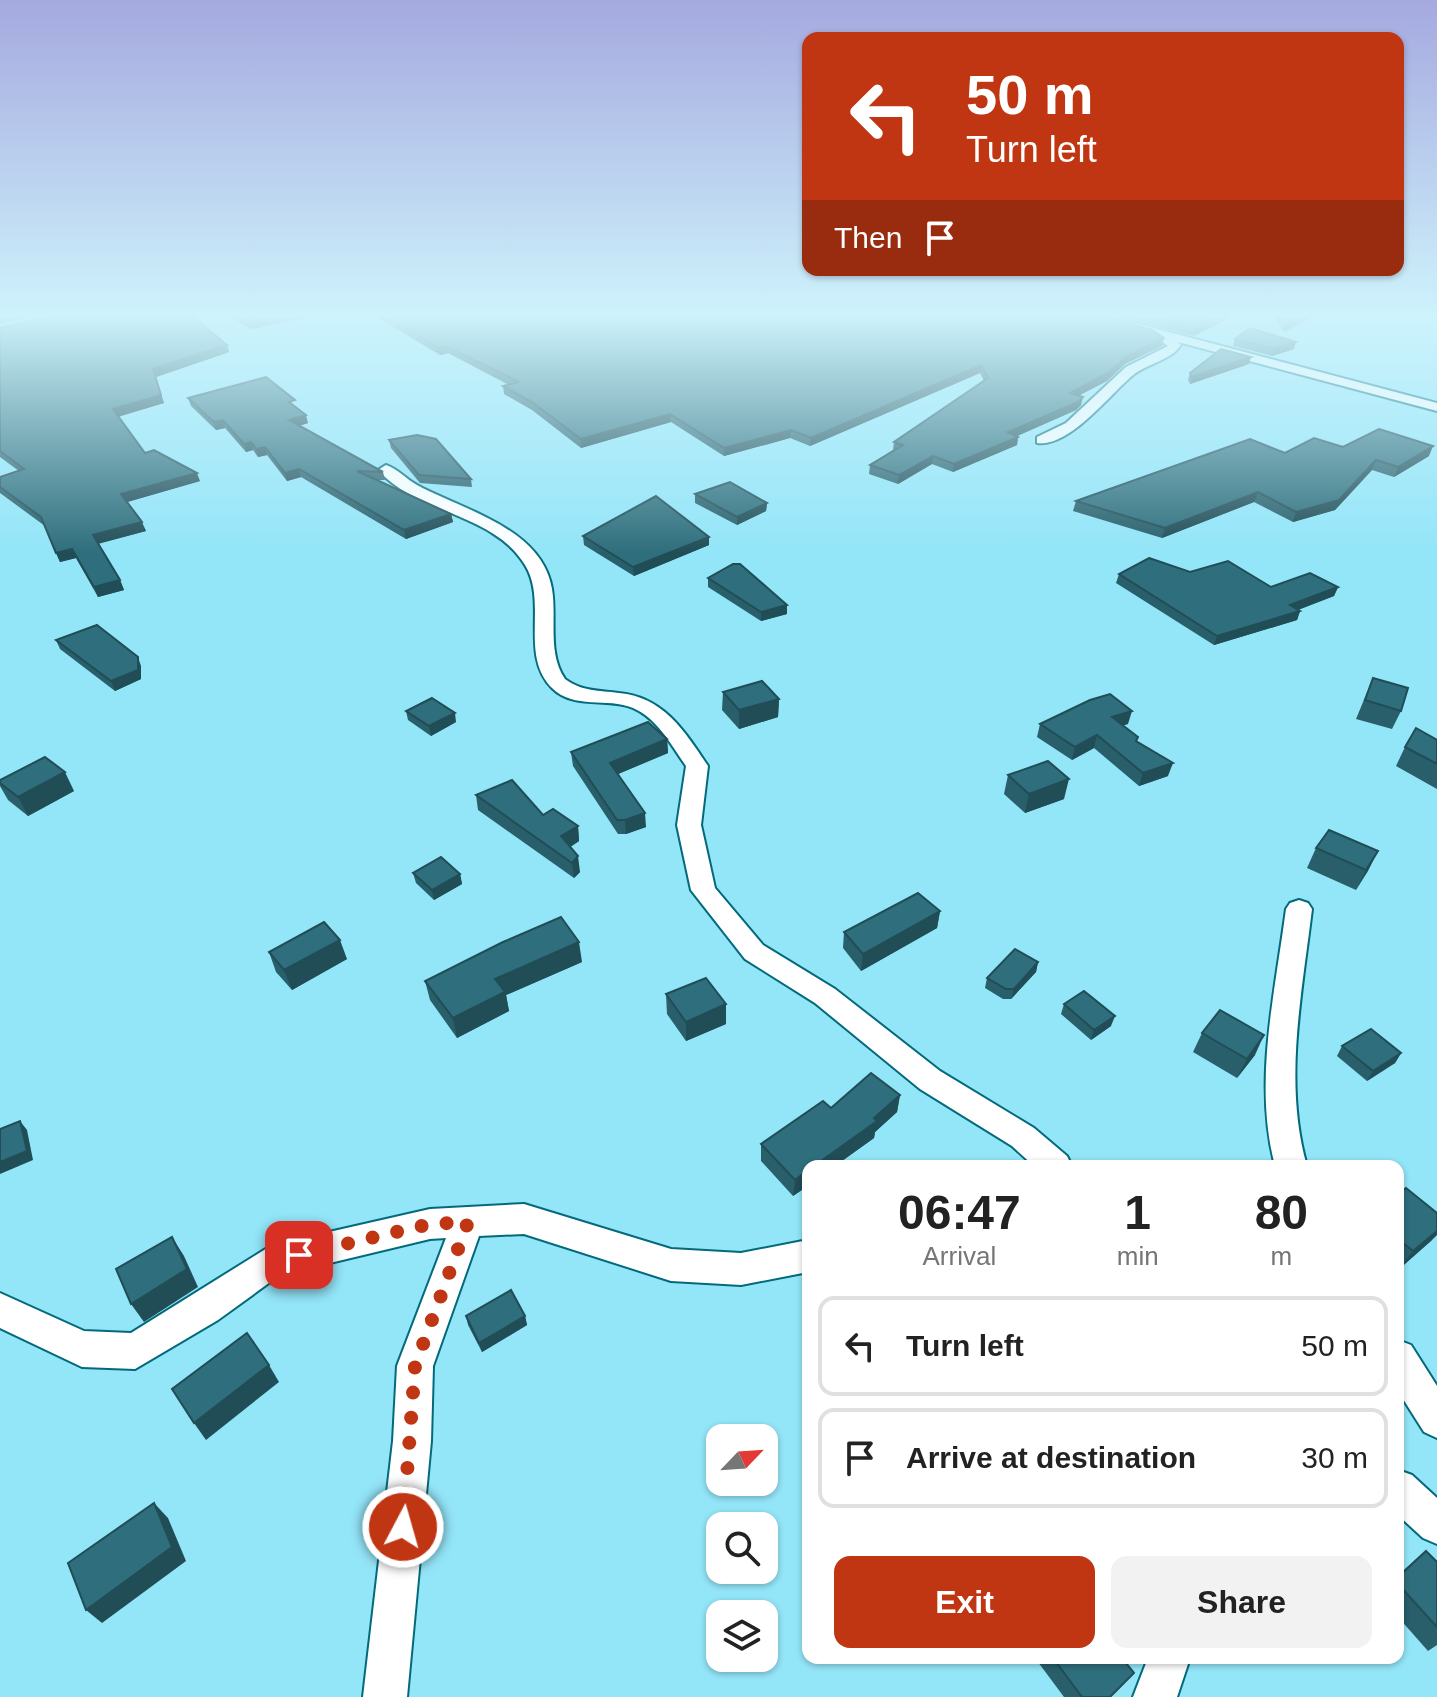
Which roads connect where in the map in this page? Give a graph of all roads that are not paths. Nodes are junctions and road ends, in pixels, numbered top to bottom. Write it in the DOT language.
graph roads {
  1 [pos="1104,395"];
  2 [pos="1392,395"];
  3 [pos="1437,407"];
  4 [pos="1042,440"];
  5 [pos="386,470"];
  6 [pos="1299,909"];
  7 [pos="1049,1160"];
  8 [pos="1288,1160"];
  9 [pos="468,1222"];
  10 [pos="802,1257"];
  11 [pos="0,1310"];
  12 [pos="1404,1367"];
  13 [pos="1437,1419"];
  14 [pos="1404,1494"];
  15 [pos="1437,1524"];
  16 [pos="1167,1664"];
  17 [pos="385,1697"];
  18 [pos="1155,1697"];
  1 -- 4 [label="street"];
  2 -- 3 [label="street"];
  5 -- 7 [label="street"];
  6 -- 8 [label="street"];
  9 -- 10 [label="street"];
  9 -- 11 [label="street"];
  9 -- 17 [label="street"];
  12 -- 13 [label="street"];
  14 -- 15 [label="street"];
  16 -- 18 [label="street"];
}
